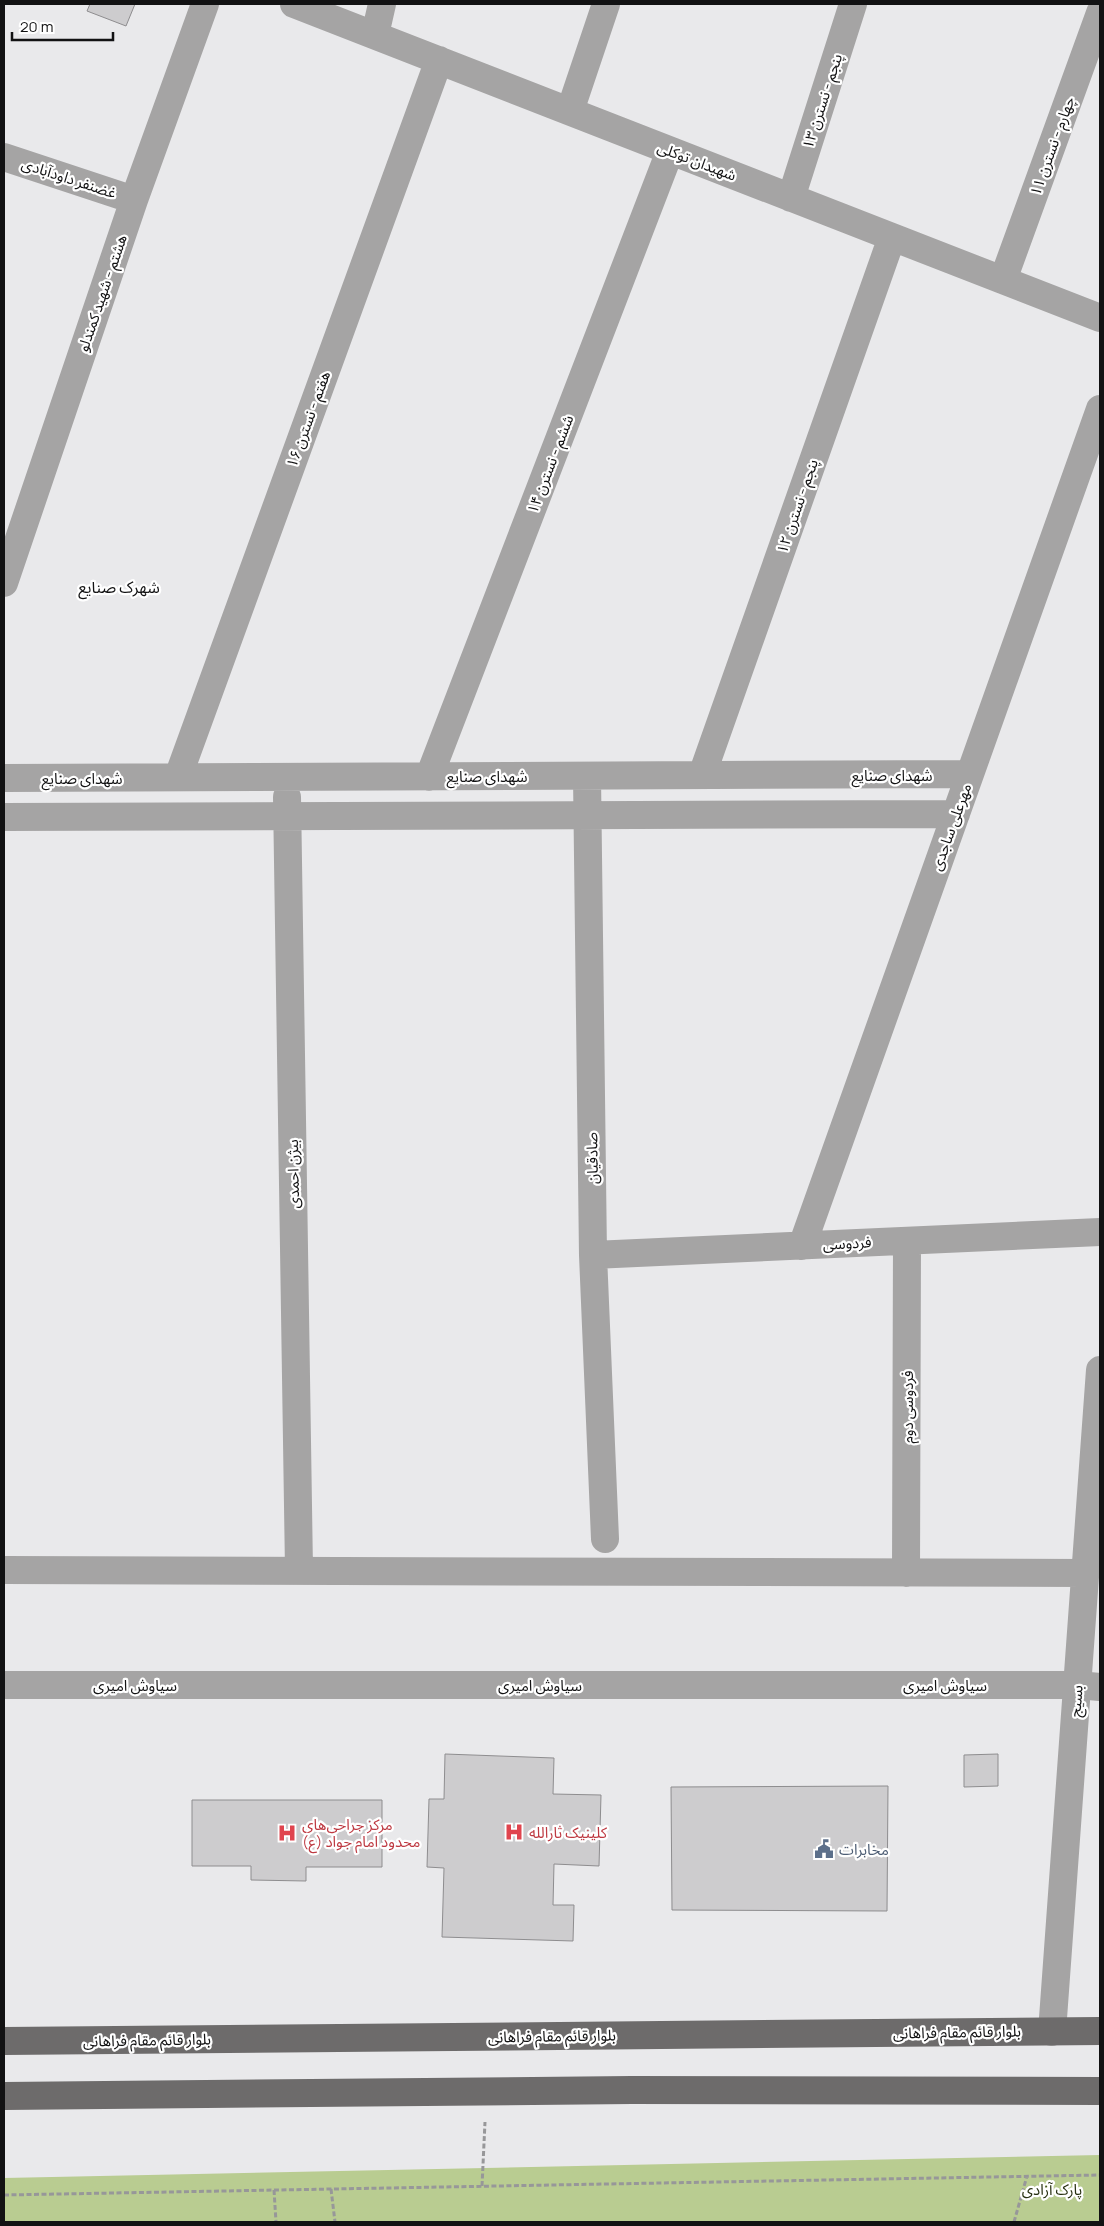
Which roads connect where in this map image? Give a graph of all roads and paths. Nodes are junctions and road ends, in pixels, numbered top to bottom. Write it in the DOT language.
graph roads {
  1 [pos="205,4"];
  2 [pos="294,4"];
  3 [pos="382,4"];
  4 [pos="606,4"];
  5 [pos="853,4"];
  6 [pos="1100,13"];
  7 [pos="375,35"];
  8 [pos="439,60"];
  9 [pos="570,112"];
  10 [pos="670,151"];
  11 [pos="4,157"];
  12 [pos="792,198"];
  13 [pos="134,200"];
  14 [pos="892,237"];
  15 [pos="1003,280"];
  16 [pos="1100,318"];
  17 [pos="1100,409"];
  18 [pos="4,583"];
  19 [pos="970,774"];
  20 [pos="702,775"];
  21 [pos="867,775"];
  22 [pos="586,776"];
  23 [pos="178,777"];
  24 [pos="286,777"];
  25 [pos="429,777"];
  26 [pos="4,778"];
  27 [pos="866,814"];
  28 [pos="956,814"];
  29 [pos="587,815"];
  30 [pos="288,816"];
  31 [pos="4,817"];
  32 [pos="1100,1232"];
  33 [pos="907,1240"];
  34 [pos="802,1246"];
  35 [pos="593,1255"];
  36 [pos="1100,1370"];
  37 [pos="605,1539"];
  38 [pos="4,1570"];
  39 [pos="299,1570"];
  40 [pos="906,1572"];
  41 [pos="1086,1573"];
  42 [pos="4,1684"];
  43 [pos="1089,1686"];
  44 [pos="1100,2031"];
  45 [pos="1052,2032"];
  46 [pos="4,2041"];
  47 [pos="1100,2091"];
  48 [pos="4,2096"];
  49 [pos="1100,2175"];
  50 [pos="1027,2176"];
  51 [pos="331,2189"];
  52 [pos="274,2190"];
  53 [pos="4,2195"];
  54 [pos="276,2222"];
  55 [pos="335,2222"];
  56 [pos="1014,2222"];
  1 -- 13 [label="street, هشتم - شهید کمندلو"];
  2 -- 7 [label="street, شهیدان توکلی"];
  3 -- 7 [label="street"];
  4 -- 9 [label="street"];
  5 -- 12 [label="street, پنجم - نسترن ۱۳"];
  6 -- 15 [label="street, چهارم - نسترن ۱۱"];
  7 -- 8 [label="street, شهیدان توکلی"];
  8 -- 9 [label="street, شهیدان توکلی"];
  8 -- 23 [label="street, هفتم - نسترن ۱۶"];
  9 -- 10 [label="street, شهیدان توکلی"];
  10 -- 12 [label="street, شهیدان توکلی"];
  10 -- 25 [label="street, ششم - نسترن ۱۴"];
  11 -- 13 [label="street, غضنفر داودآبادی"];
  12 -- 14 [label="street, شهیدان توکلی"];
  13 -- 18 [label="street, هشتم - شهید کمندلو"];
  14 -- 15 [label="street, شهیدان توکلی"];
  14 -- 20 [label="street, پنجم - نسترن ۱۲"];
  15 -- 16 [label="street, شهیدان توکلی"];
  17 -- 19 [label="street, مهرعلی ساجدی"];
  19 -- 21 [label="street, شهدای صنایع"];
  19 -- 28 [label="street, مهرعلی ساجدی"];
  20 -- 21 [label="street, شهدای صنایع"];
  20 -- 22 [label="street, شهدای صنایع"];
  21 -- 27 [label="street"];
  22 -- 25 [label="street, شهدای صنایع"];
  22 -- 29 [label="street, صادقیان"];
  23 -- 24 [label="street, شهدای صنایع"];
  23 -- 26 [label="street, شهدای صنایع"];
  24 -- 25 [label="street, شهدای صنایع"];
  24 -- 30 [label="street, بیژن احمدی"];
  27 -- 28 [label="street"];
  27 -- 29 [label="street"];
  28 -- 34 [label="street, مهرعلی ساجدی"];
  29 -- 30 [label="street"];
  29 -- 35 [label="street, صادقیان"];
  30 -- 31 [label="street"];
  30 -- 39 [label="street, بیژن احمدی"];
  32 -- 33 [label="street, فردوسی"];
  33 -- 34 [label="street, فردوسی"];
  33 -- 40 [label="street, فردوسی دوم"];
  34 -- 35 [label="street, فردوسی"];
  35 -- 37 [label="street, صادقیان"];
  36 -- 41 [label="street, بسیج"];
  38 -- 39 [label="street"];
  39 -- 40 [label="street"];
  40 -- 41 [label="street"];
  41 -- 43 [label="street, بسیج"];
  42 -- 43 [label="street, سیاوش امیری"];
  43 -- 45 [label="street, بسیج"];
  44 -- 45 [label="main road, بلوار قائم مقام فراهانی"];
  45 -- 46 [label="main road, بلوار قائم مقام فراهانی"];
  47 -- 48 [label="main road"];
  49 -- 50 [label="path"];
  50 -- 51 [label="path"];
  50 -- 56 [label="path"];
  51 -- 52 [label="path"];
  51 -- 55 [label="path"];
  52 -- 53 [label="path"];
  52 -- 54 [label="path"];
}
